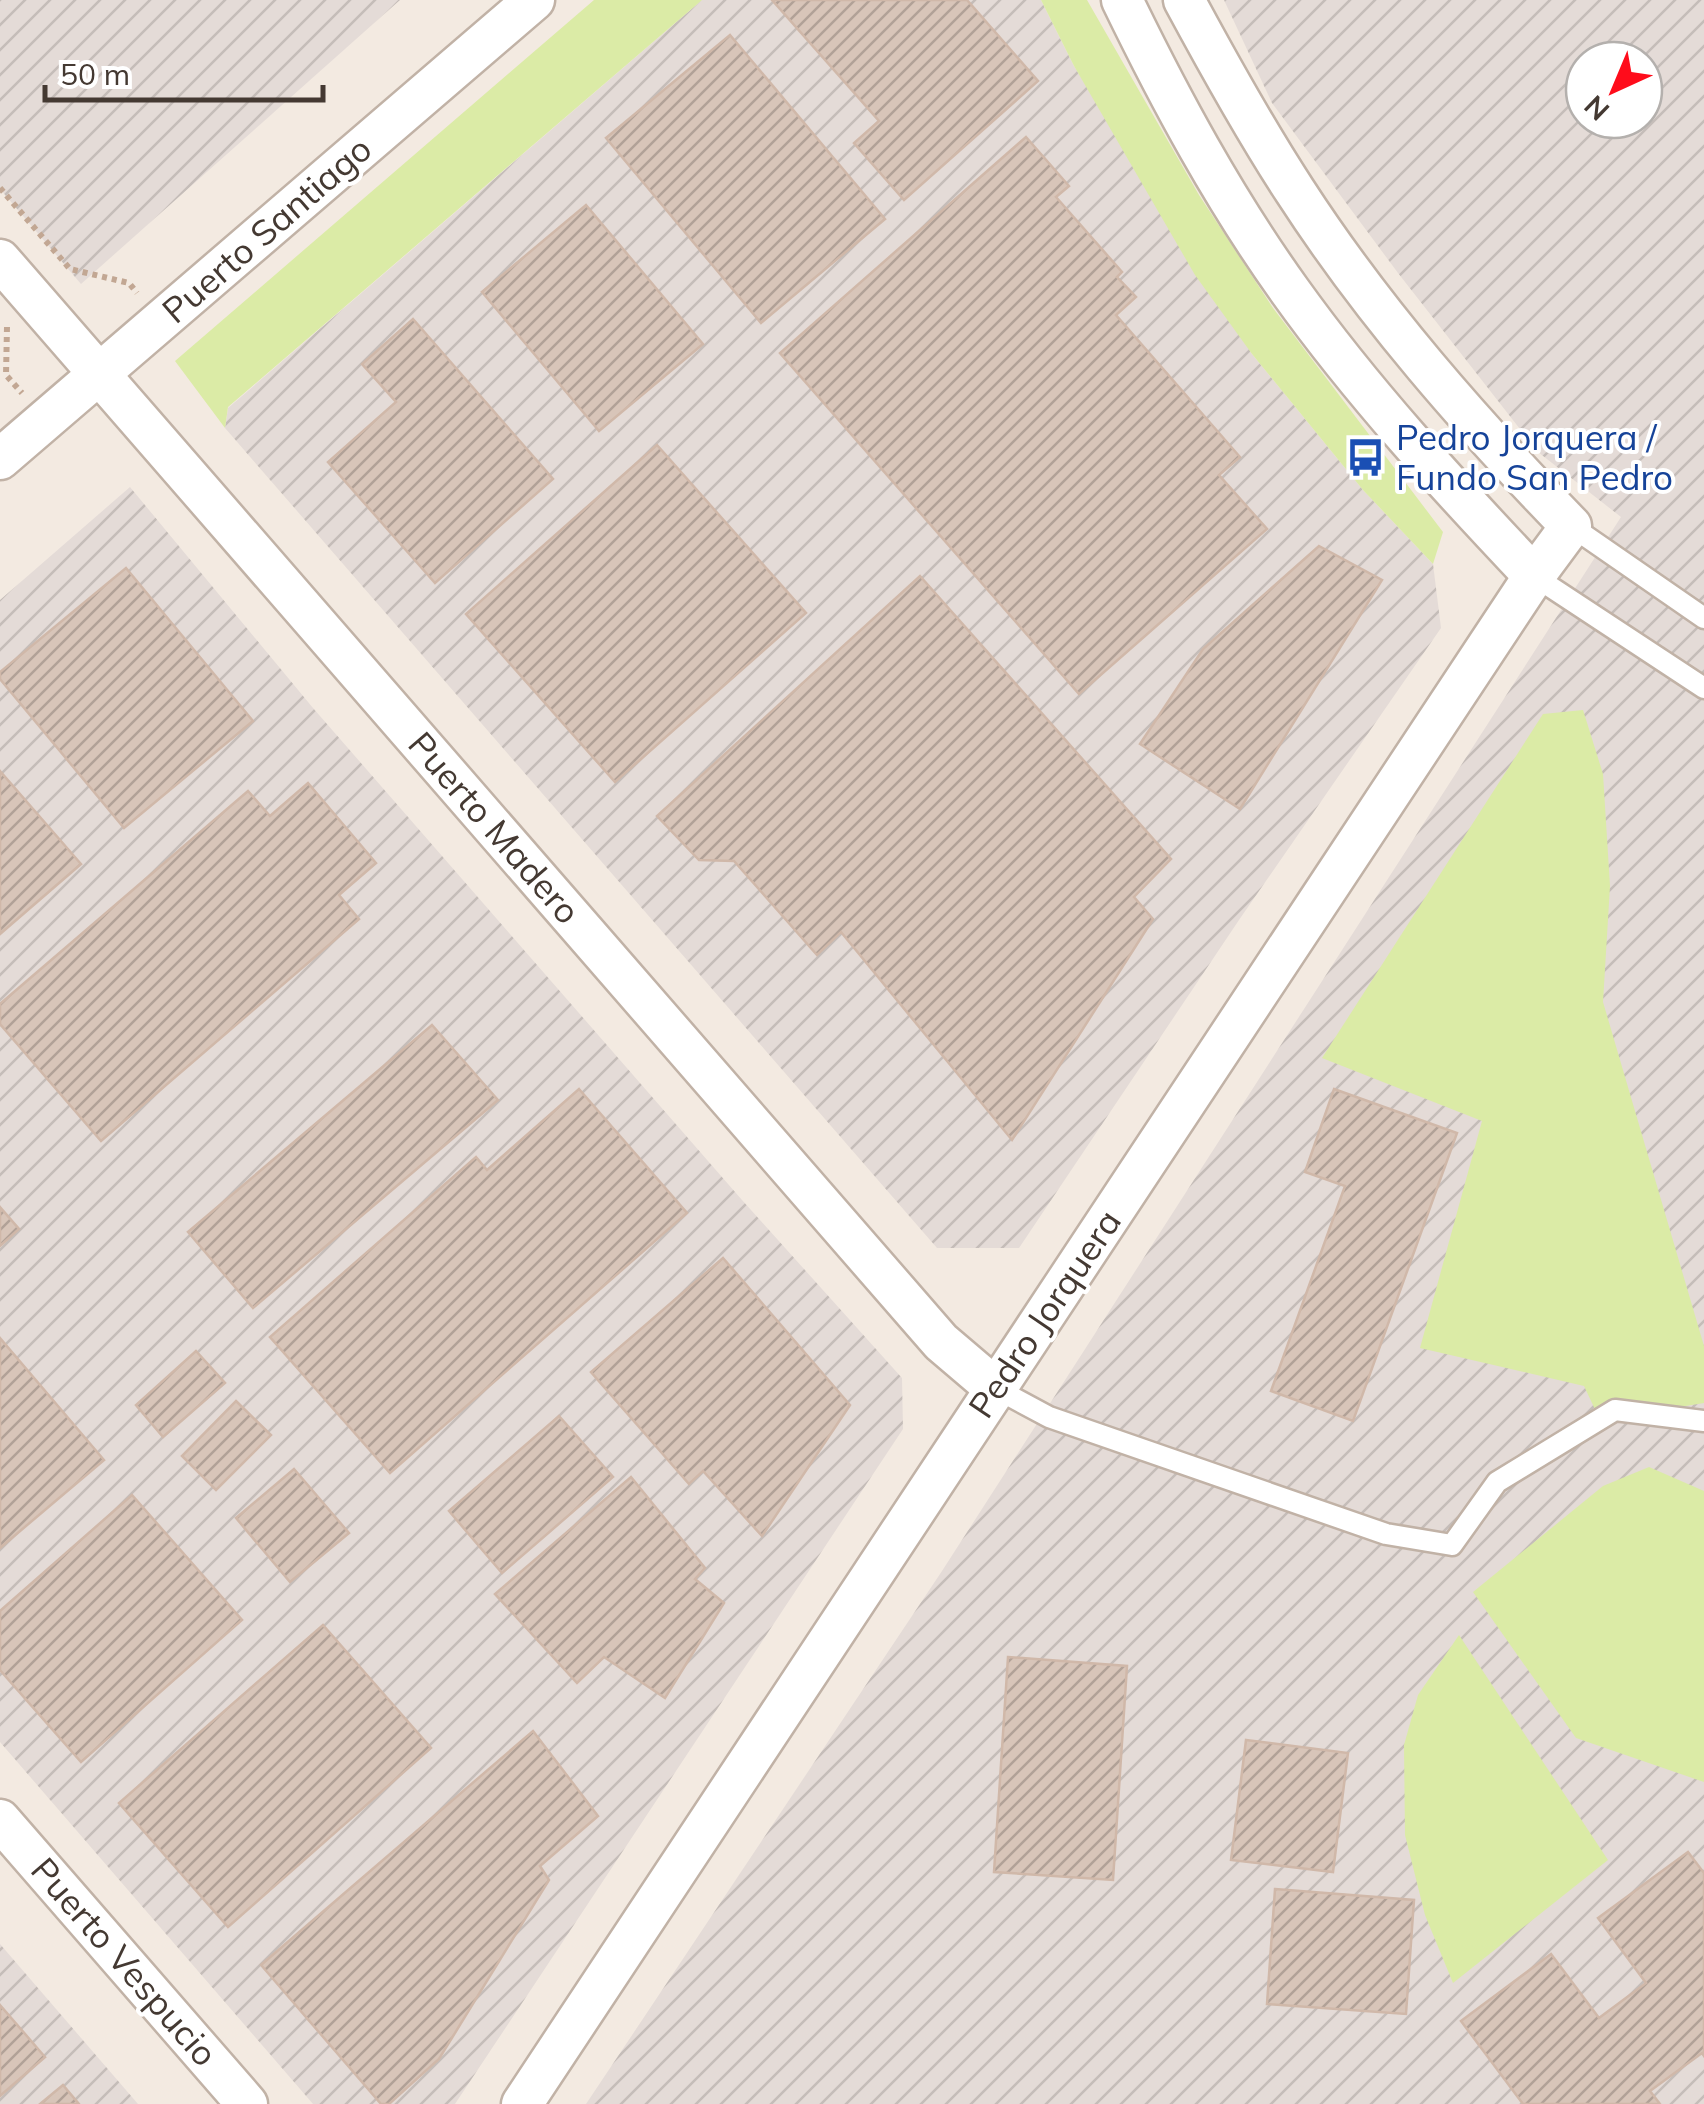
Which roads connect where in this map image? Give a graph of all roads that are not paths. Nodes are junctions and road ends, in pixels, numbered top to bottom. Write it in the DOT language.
graph roads {
  1 [pos="534,0"];
  2 [pos="1122,0"];
  3 [pos="1184,0"];
  4 [pos="0,260"];
  5 [pos="99,374"];
  6 [pos="0,460"];
  7 [pos="1572,526"];
  8 [pos="1534,576"];
  9 [pos="1704,618"];
  10 [pos="1704,688"];
  11 [pos="995,1388"];
  12 [pos="1704,1422"];
  13 [pos="0,1820"];
  14 [pos="247,2104"];
  15 [pos="522,2104"];
  1 -- 5 [label="street, Puerto Santiago"];
  2 -- 8 [label="street"];
  3 -- 7 [label="street"];
  4 -- 5 [label="street, Puerto Madero"];
  5 -- 6 [label="street, Puerto Santiago"];
  5 -- 11 [label="street, Puerto Madero"];
  7 -- 8 [label="street, Pedro Jorquera"];
  7 -- 9 [label="lane"];
  8 -- 10 [label="lane"];
  8 -- 11 [label="street, Pedro Jorquera"];
  11 -- 12 [label="lane"];
  11 -- 15 [label="street, Pedro Jorquera"];
  13 -- 14 [label="street, Puerto Vespucio"];
}
